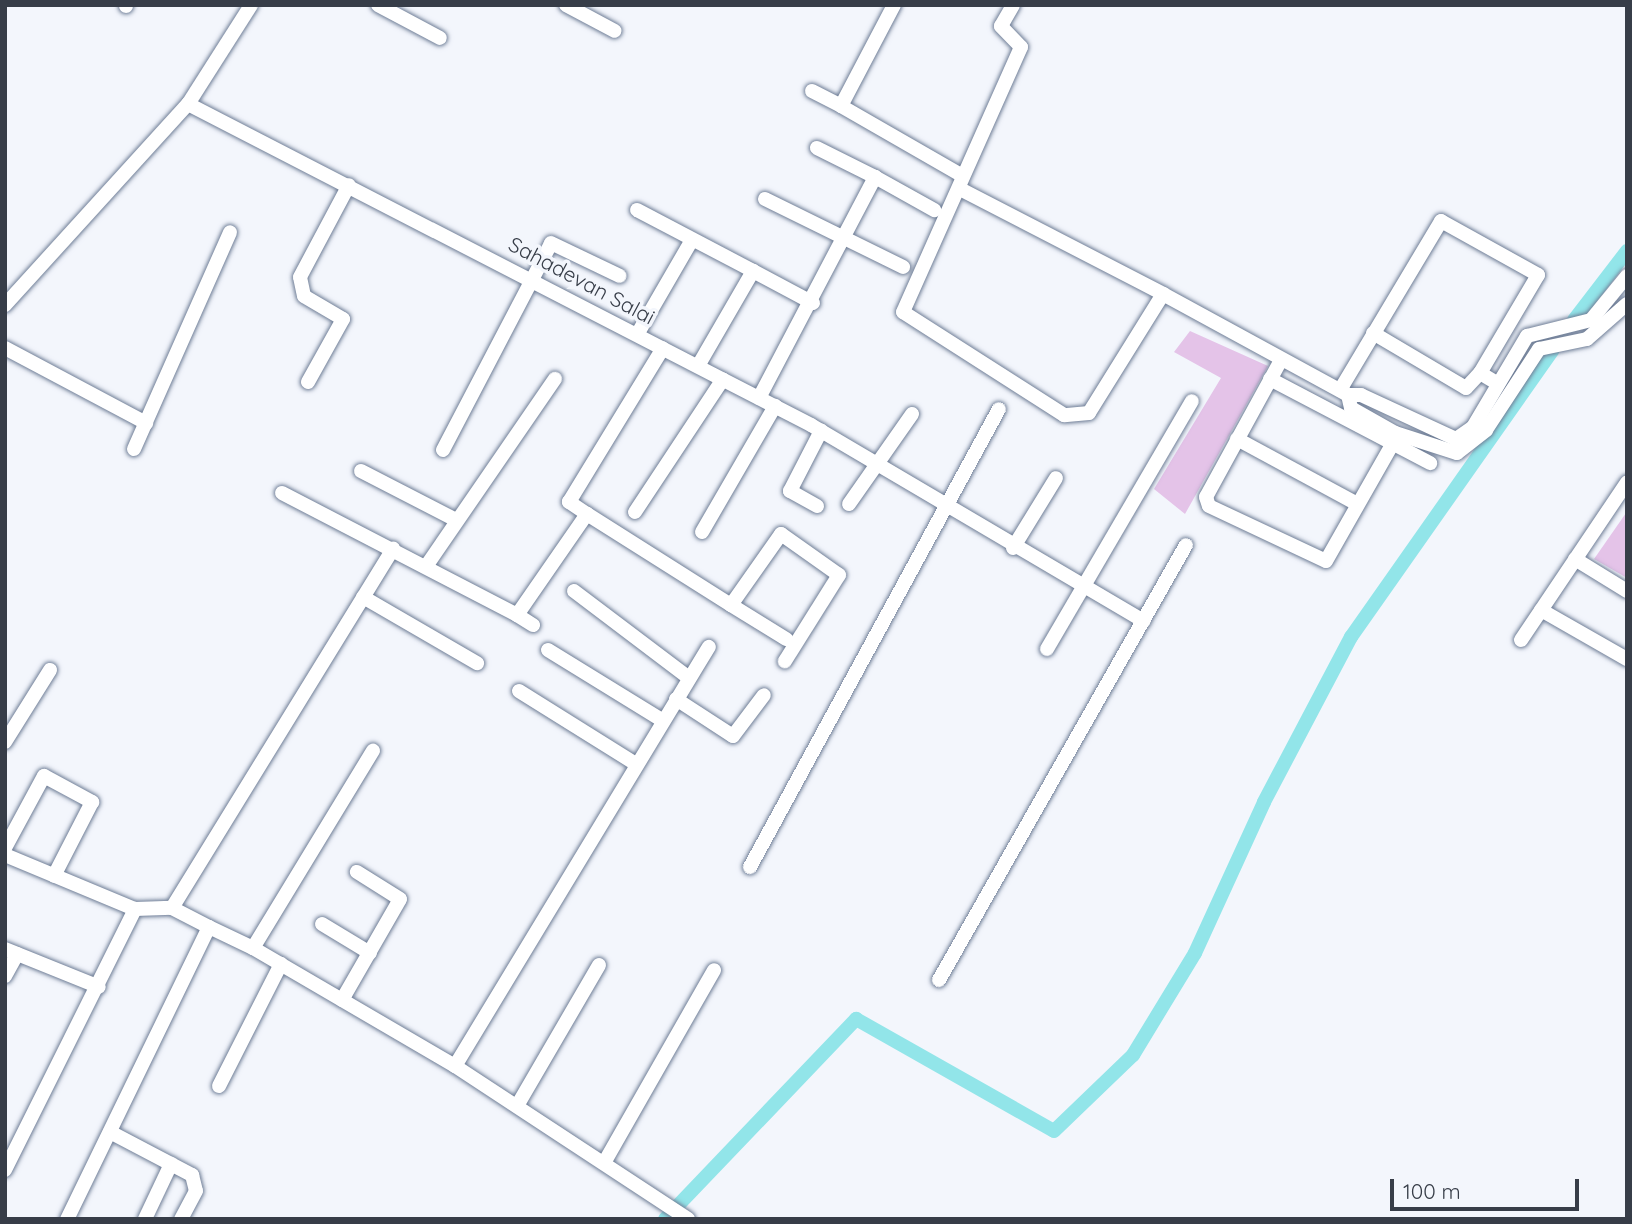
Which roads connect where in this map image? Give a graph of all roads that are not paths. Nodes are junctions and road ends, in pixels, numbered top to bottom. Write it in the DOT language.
graph roads {
  1 [pos="251,5"];
  2 [pos="377,5"];
  3 [pos="566,5"];
  4 [pos="894,5"];
  5 [pos="1013,5"];
  6 [pos="615,31"];
  7 [pos="440,38"];
  8 [pos="812,91"];
  9 [pos="188,104"];
  10 [pos="841,106"];
  11 [pos="817,148"];
  12 [pos="876,177"];
  13 [pos="960,182"];
  14 [pos="349,185"];
  15 [pos="765,199"];
  16 [pos="637,210"];
  17 [pos="934,210"];
  18 [pos="230,232"];
  19 [pos="846,237"];
  20 [pos="692,240"];
  21 [pos="903,267"];
  22 [pos="753,271"];
  23 [pos="620,276"];
  24 [pos="1627,276"];
  25 [pos="534,278"];
  26 [pos="1163,294"];
  27 [pos="813,303"];
  28 [pos="1627,304"];
  29 [pos="5,305"];
  30 [pos="1604,319"];
  31 [pos="638,333"];
  32 [pos="1373,333"];
  33 [pos="1528,336"];
  34 [pos="5,348"];
  35 [pos="663,348"];
  36 [pos="1539,349"];
  37 [pos="1280,360"];
  38 [pos="698,366"];
  39 [pos="1480,373"];
  40 [pos="555,379"];
  41 [pos="723,379"];
  42 [pos="1270,379"];
  43 [pos="308,382"];
  44 [pos="1498,384"];
  45 [pos="1344,393"];
  46 [pos="759,398"];
  47 [pos="1192,401"];
  48 [pos="775,406"];
  49 [pos="999,410"];
  50 [pos="1392,412"];
  51 [pos="912,414"];
  52 [pos="146,423"];
  53 [pos="1384,427"];
  54 [pos="821,431"];
  55 [pos="1478,431"];
  56 [pos="1237,439"];
  57 [pos="1393,443"];
  58 [pos="1449,446"];
  59 [pos="134,449"];
  60 [pos="443,450"];
  61 [pos="1430,463"];
  62 [pos="878,464"];
  63 [pos="360,471"];
  64 [pos="1056,478"];
  65 [pos="1625,487"];
  66 [pos="282,493"];
  67 [pos="849,504"];
  68 [pos="1357,504"];
  69 [pos="817,506"];
  70 [pos="947,511"];
  71 [pos="635,512"];
  72 [pos="587,514"];
  73 [pos="456,520"];
  74 [pos="702,532"];
  75 [pos="1186,545"];
  76 [pos="1013,548"];
  77 [pos="393,549"];
  78 [pos="1575,559"];
  79 [pos="427,565"];
  80 [pos="1082,586"];
  81 [pos="1627,590"];
  82 [pos="574,591"];
  83 [pos="363,597"];
  84 [pos="731,604"];
  85 [pos="1541,610"];
  86 [pos="517,615"];
  87 [pos="1144,621"];
  88 [pos="533,625"];
  89 [pos="786,639"];
  90 [pos="1521,640"];
  91 [pos="709,647"];
  92 [pos="1047,649"];
  93 [pos="548,650"];
  94 [pos="1627,659"];
  95 [pos="785,661"];
  96 [pos="477,663"];
  97 [pos="50,670"];
  98 [pos="689,678"];
  99 [pos="519,691"];
  100 [pos="764,695"];
  101 [pos="676,699"];
  102 [pos="662,720"];
  103 [pos="5,741"];
  104 [pos="373,751"];
  105 [pos="636,764"];
  106 [pos="5,848"];
  107 [pos="5,855"];
  108 [pos="750,867"];
  109 [pos="357,872"];
  110 [pos="54,876"];
  111 [pos="172,908"];
  112 [pos="135,909"];
  113 [pos="322,924"];
  114 [pos="209,927"];
  115 [pos="253,948"];
  116 [pos="11,952"];
  117 [pos="370,953"];
  118 [pos="281,964"];
  119 [pos="599,965"];
  120 [pos="715,970"];
  121 [pos="5,976"];
  122 [pos="939,980"];
  123 [pos="99,987"];
  124 [pos="342,1000"];
  125 [pos="455,1066"];
  126 [pos="219,1086"];
  127 [pos="517,1106"];
  128 [pos="110,1132"];
  129 [pos="604,1163"];
  130 [pos="172,1164"];
  131 [pos="5,1170"];
  132 [pos="67,1219"];
  133 [pos="145,1219"];
  134 [pos="181,1219"];
  135 [pos="688,1219"];
  1 -- 9 [label="street"];
  2 -- 7 [label="street"];
  3 -- 6 [label="street"];
  4 -- 10 [label="street"];
  5 -- 13 [label="street"];
  8 -- 10 [label="street"];
  9 -- 14 [label="street, Sahadevan Salai"];
  9 -- 29 [label="street"];
  10 -- 13 [label="street"];
  11 -- 12 [label="street"];
  12 -- 17 [label="street"];
  12 -- 19 [label="street"];
  13 -- 26 [label="street"];
  13 -- 26 [label="street"];
  14 -- 25 [label="street, Sahadevan Salai"];
  14 -- 43 [label="street"];
  15 -- 19 [label="street"];
  16 -- 20 [label="street"];
  18 -- 52 [label="street"];
  19 -- 21 [label="street"];
  19 -- 27 [label="street"];
  20 -- 22 [label="street"];
  20 -- 31 [label="street"];
  22 -- 27 [label="street"];
  22 -- 38 [label="street"];
  23 -- 25 [label="street"];
  24 -- 30 [label="street"];
  25 -- 31 [label="street, Sahadevan Salai"];
  25 -- 60 [label="street"];
  26 -- 37 [label="street"];
  27 -- 46 [label="street"];
  28 -- 30 [label="street"];
  30 -- 33 [label="street"];
  30 -- 36 [label="street"];
  31 -- 35 [label="street, Sahadevan Salai"];
  32 -- 39 [label="street"];
  32 -- 39 [label="street"];
  32 -- 45 [label="street"];
  33 -- 36 [label="street"];
  33 -- 44 [label="street"];
  34 -- 52 [label="street"];
  35 -- 38 [label="street, Sahadevan Salai"];
  35 -- 72 [label="street"];
  36 -- 55 [label="street"];
  37 -- 42 [label="street"];
  37 -- 45 [label="street"];
  38 -- 41 [label="street, Sahadevan Salai"];
  39 -- 44 [label="street"];
  40 -- 73 [label="street"];
  41 -- 46 [label="street, Sahadevan Salai"];
  41 -- 71 [label="street"];
  42 -- 56 [label="street"];
  42 -- 57 [label="street"];
  44 -- 55 [label="street"];
  45 -- 50 [label="street"];
  45 -- 53 [label="street"];
  46 -- 48 [label="street, Sahadevan Salai"];
  47 -- 80 [label="street"];
  48 -- 54 [label="street, Sahadevan Salai"];
  48 -- 74 [label="street"];
  49 -- 70 [label="street"];
  50 -- 53 [label="street"];
  50 -- 58 [label="street"];
  51 -- 62 [label="street"];
  52 -- 59 [label="street"];
  53 -- 58 [label="street"];
  54 -- 62 [label="street, Sahadevan Salai"];
  54 -- 69 [label="street"];
  55 -- 58 [label="street"];
  56 -- 68 [label="street"];
  56 -- 68 [label="street"];
  57 -- 61 [label="street"];
  57 -- 68 [label="street"];
  62 -- 67 [label="street"];
  62 -- 70 [label="street, Sahadevan Salai"];
  63 -- 73 [label="street"];
  64 -- 76 [label="street"];
  65 -- 78 [label="street"];
  66 -- 77 [label="street"];
  70 -- 76 [label="street, Sahadevan Salai"];
  70 -- 108 [label="street"];
  72 -- 84 [label="street"];
  72 -- 86 [label="street"];
  73 -- 79 [label="street"];
  75 -- 87 [label="street"];
  76 -- 80 [label="street, Sahadevan Salai"];
  77 -- 79 [label="street"];
  77 -- 83 [label="street"];
  78 -- 81 [label="street"];
  78 -- 85 [label="street"];
  79 -- 86 [label="street"];
  80 -- 87 [label="street, Sahadevan Salai"];
  80 -- 92 [label="street"];
  82 -- 98 [label="street"];
  83 -- 96 [label="street"];
  83 -- 111 [label="street"];
  84 -- 89 [label="street"];
  84 -- 95 [label="street"];
  85 -- 90 [label="street"];
  85 -- 94 [label="street"];
  86 -- 88 [label="street"];
  87 -- 122 [label="street"];
  91 -- 98 [label="street"];
  93 -- 102 [label="street"];
  97 -- 103 [label="street"];
  98 -- 101 [label="street"];
  99 -- 105 [label="street"];
  100 -- 101 [label="street"];
  101 -- 102 [label="street"];
  102 -- 105 [label="street"];
  104 -- 115 [label="street"];
  105 -- 125 [label="street"];
  106 -- 110 [label="street"];
  107 -- 110 [label="street"];
  109 -- 117 [label="street"];
  110 -- 112 [label="street"];
  111 -- 112 [label="street"];
  111 -- 114 [label="street"];
  112 -- 123 [label="street"];
  113 -- 117 [label="street"];
  114 -- 115 [label="street"];
  114 -- 128 [label="street"];
  115 -- 118 [label="street"];
  116 -- 121 [label="street"];
  116 -- 123 [label="street"];
  117 -- 124 [label="street"];
  118 -- 124 [label="street"];
  118 -- 126 [label="street"];
  119 -- 127 [label="street"];
  120 -- 129 [label="street"];
  123 -- 131 [label="street"];
  124 -- 125 [label="street"];
  125 -- 127 [label="street"];
  127 -- 129 [label="street"];
  128 -- 130 [label="street"];
  128 -- 132 [label="street"];
  129 -- 135 [label="street"];
  130 -- 133 [label="street"];
  130 -- 134 [label="street"];
}
